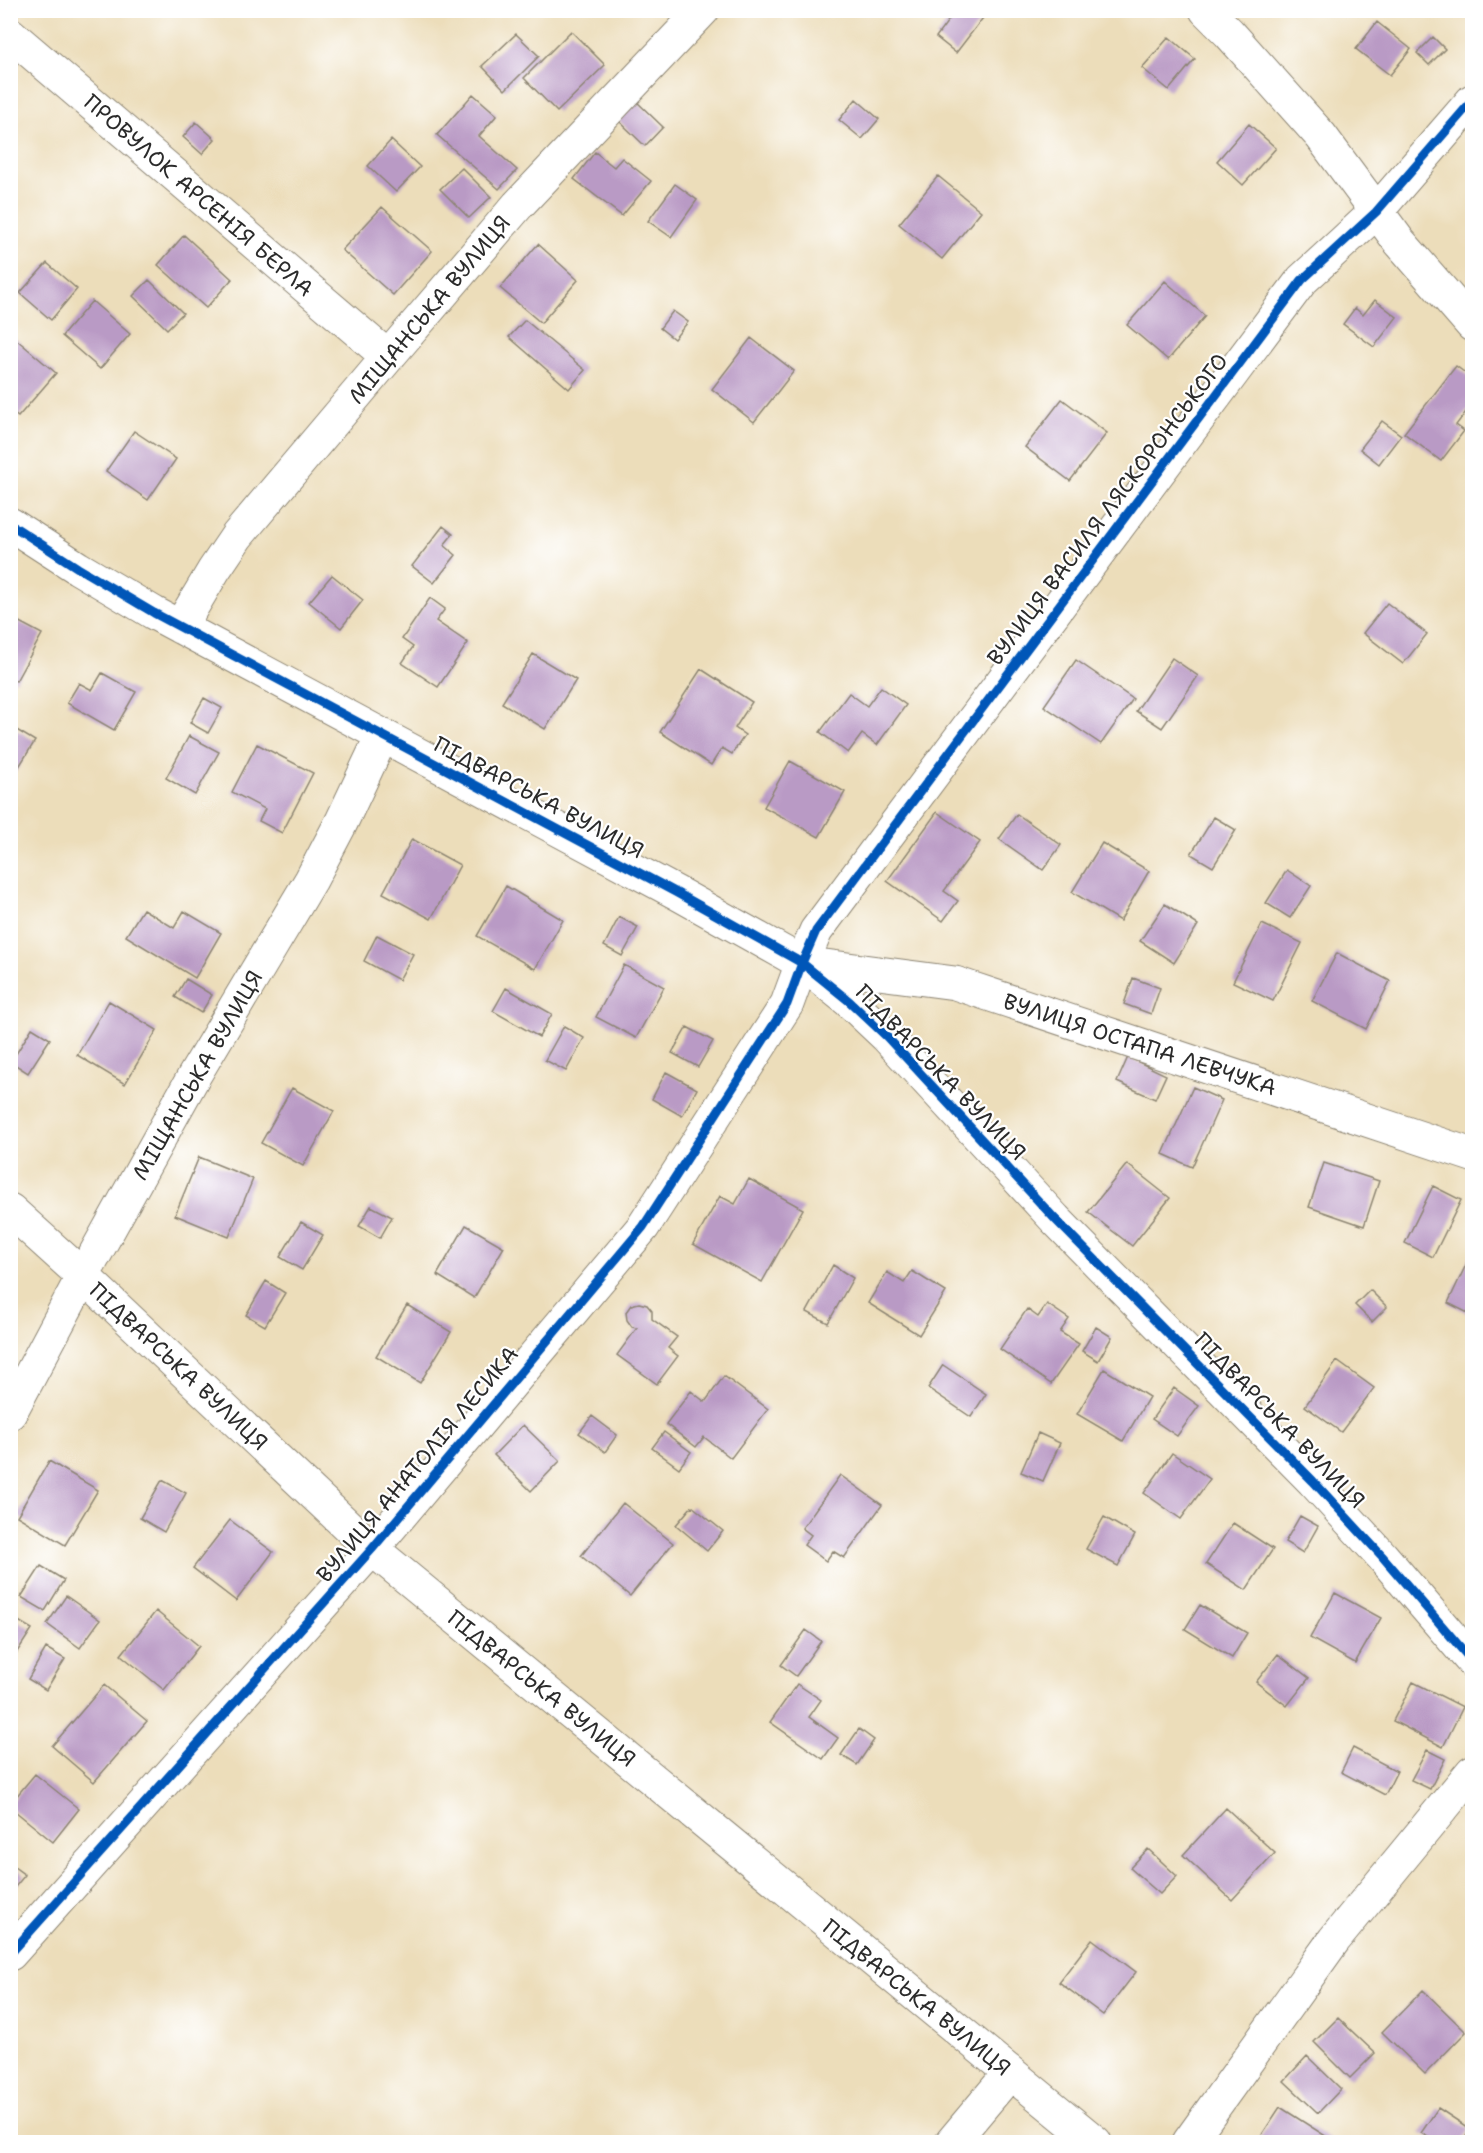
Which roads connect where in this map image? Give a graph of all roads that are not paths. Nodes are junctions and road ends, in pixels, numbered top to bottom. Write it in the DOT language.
graph roads {
  1 [pos="703,10"];
  2 [pos="1206,10"];
  3 [pos="10,34"];
  4 [pos="1473,101"];
  5 [pos="1376,212"];
  6 [pos="1473,325"];
  7 [pos="388,357"];
  8 [pos="10,524"];
  9 [pos="180,627"];
  10 [pos="382,736"];
  11 [pos="801,963"];
  12 [pos="1473,1155"];
  13 [pos="10,1210"];
  14 [pos="83,1276"];
  15 [pos="10,1413"];
  16 [pos="372,1549"];
  17 [pos="1473,1661"];
  18 [pos="1473,1772"];
  19 [pos="10,1953"];
  20 [pos="1010,2073"];
  21 [pos="952,2142"];
  22 [pos="1095,2142"];
  23 [pos="1188,2142"];
  1 -- 7 [label="street, МІЩАНСЬКА ВУЛИЦЯ"];
  2 -- 5 [label="street"];
  3 -- 7 [label="street, ПРОВУЛОК АРСЕНІЯ БЕРЛА"];
  4 -- 5 [label="street, ВУЛИЦЯ ВАСИЛЯ ЛЯСКОРОНСЬКОГО"];
  5 -- 6 [label="street"];
  5 -- 11 [label="street, ВУЛИЦЯ ВАСИЛЯ ЛЯСКОРОНСЬКОГО"];
  7 -- 9 [label="street, МІЩАНСЬКА ВУЛИЦЯ"];
  8 -- 9 [label="street, ПІДВАРСЬКА ВУЛИЦЯ"];
  9 -- 10 [label="street, ПІДВАРСЬКА ВУЛИЦЯ"];
  10 -- 11 [label="street, ПІДВАРСЬКА ВУЛИЦЯ"];
  10 -- 14 [label="street, МІЩАНСЬКА ВУЛИЦЯ"];
  11 -- 12 [label="street, ВУЛИЦЯ ОСТАПА ЛЕВЧУКА"];
  11 -- 16 [label="street, ВУЛИЦЯ АНАТОЛІЯ ЛЕСИКА"];
  11 -- 17 [label="street, ПІДВАРСЬКА ВУЛИЦЯ"];
  13 -- 14 [label="street, ПІДВАРСЬКА ВУЛИЦЯ"];
  14 -- 15 [label="street, МІЩАНСЬКА ВУЛИЦЯ"];
  14 -- 16 [label="street, ПІДВАРСЬКА ВУЛИЦЯ"];
  16 -- 19 [label="street, ВУЛИЦЯ АНАТОЛІЯ ЛЕСИКА"];
  16 -- 20 [label="street, ПІДВАРСЬКА ВУЛИЦЯ"];
  18 -- 23 [label="street"];
  20 -- 21 [label="street"];
  20 -- 22 [label="street, ПІДВАРСЬКА ВУЛИЦЯ"];
}
